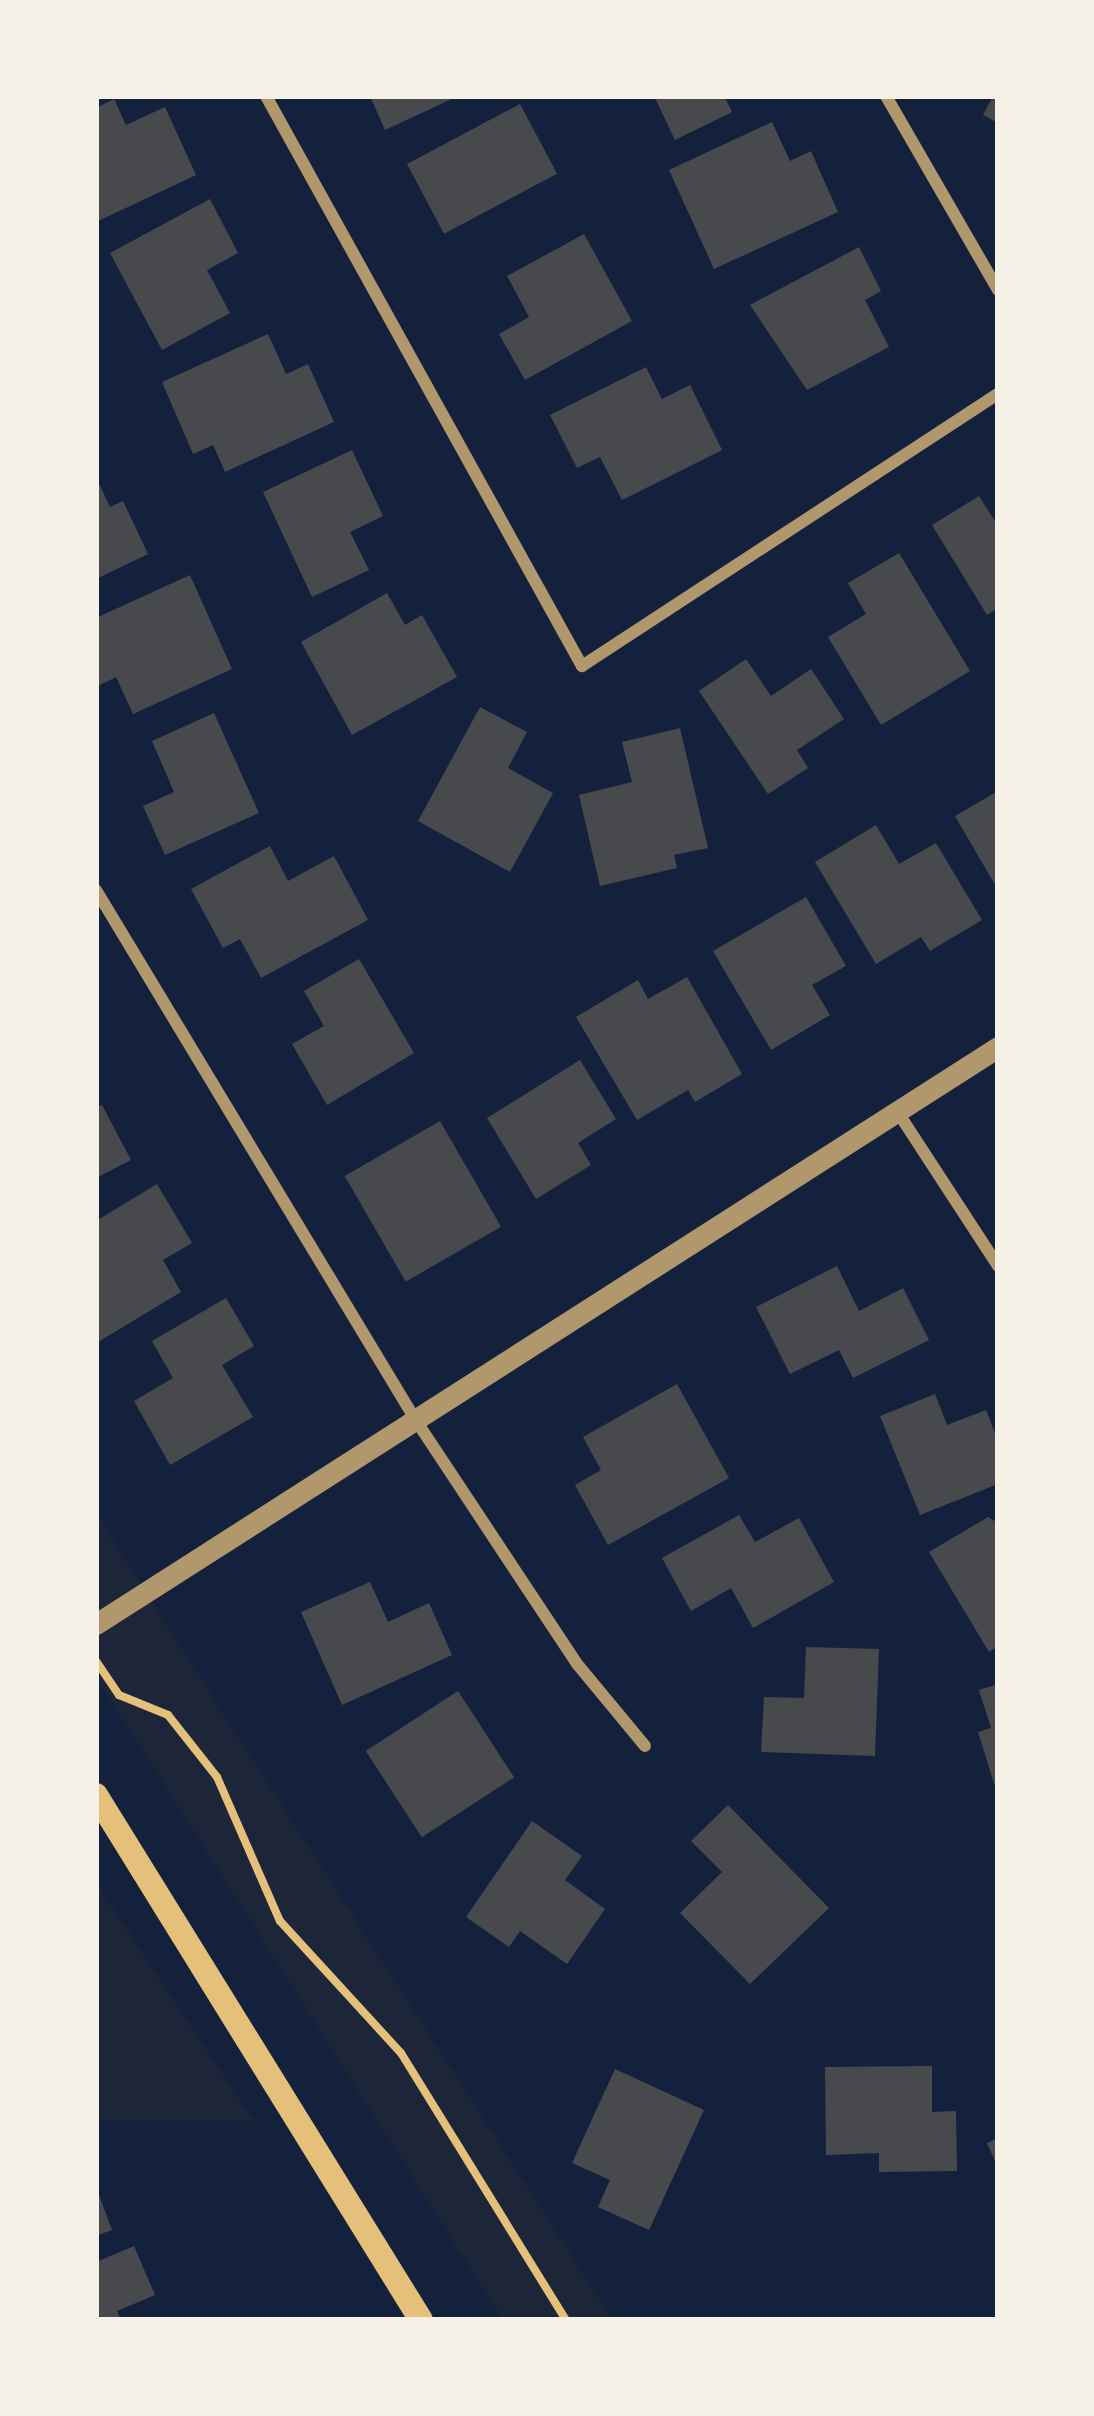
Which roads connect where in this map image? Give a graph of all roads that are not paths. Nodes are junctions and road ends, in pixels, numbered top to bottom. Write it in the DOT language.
graph roads {
  1 [pos="266,96"];
  2 [pos="886,96"];
  3 [pos="998,290"];
  4 [pos="998,394"];
  5 [pos="96,890"];
  6 [pos="998,1047"];
  7 [pos="897,1111"];
  8 [pos="998,1266"];
  9 [pos="415,1419"];
  10 [pos="96,1624"];
  11 [pos="645,1746"];
  12 [pos="96,1795"];
  13 [pos="421,2320"];
  1 -- 4 [label="street"];
  2 -- 3 [label="street"];
  5 -- 9 [label="street"];
  6 -- 7 [label="street"];
  7 -- 8 [label="street"];
  7 -- 9 [label="street"];
  9 -- 10 [label="street"];
  9 -- 11 [label="street"];
  12 -- 13 [label="main road"];
}
